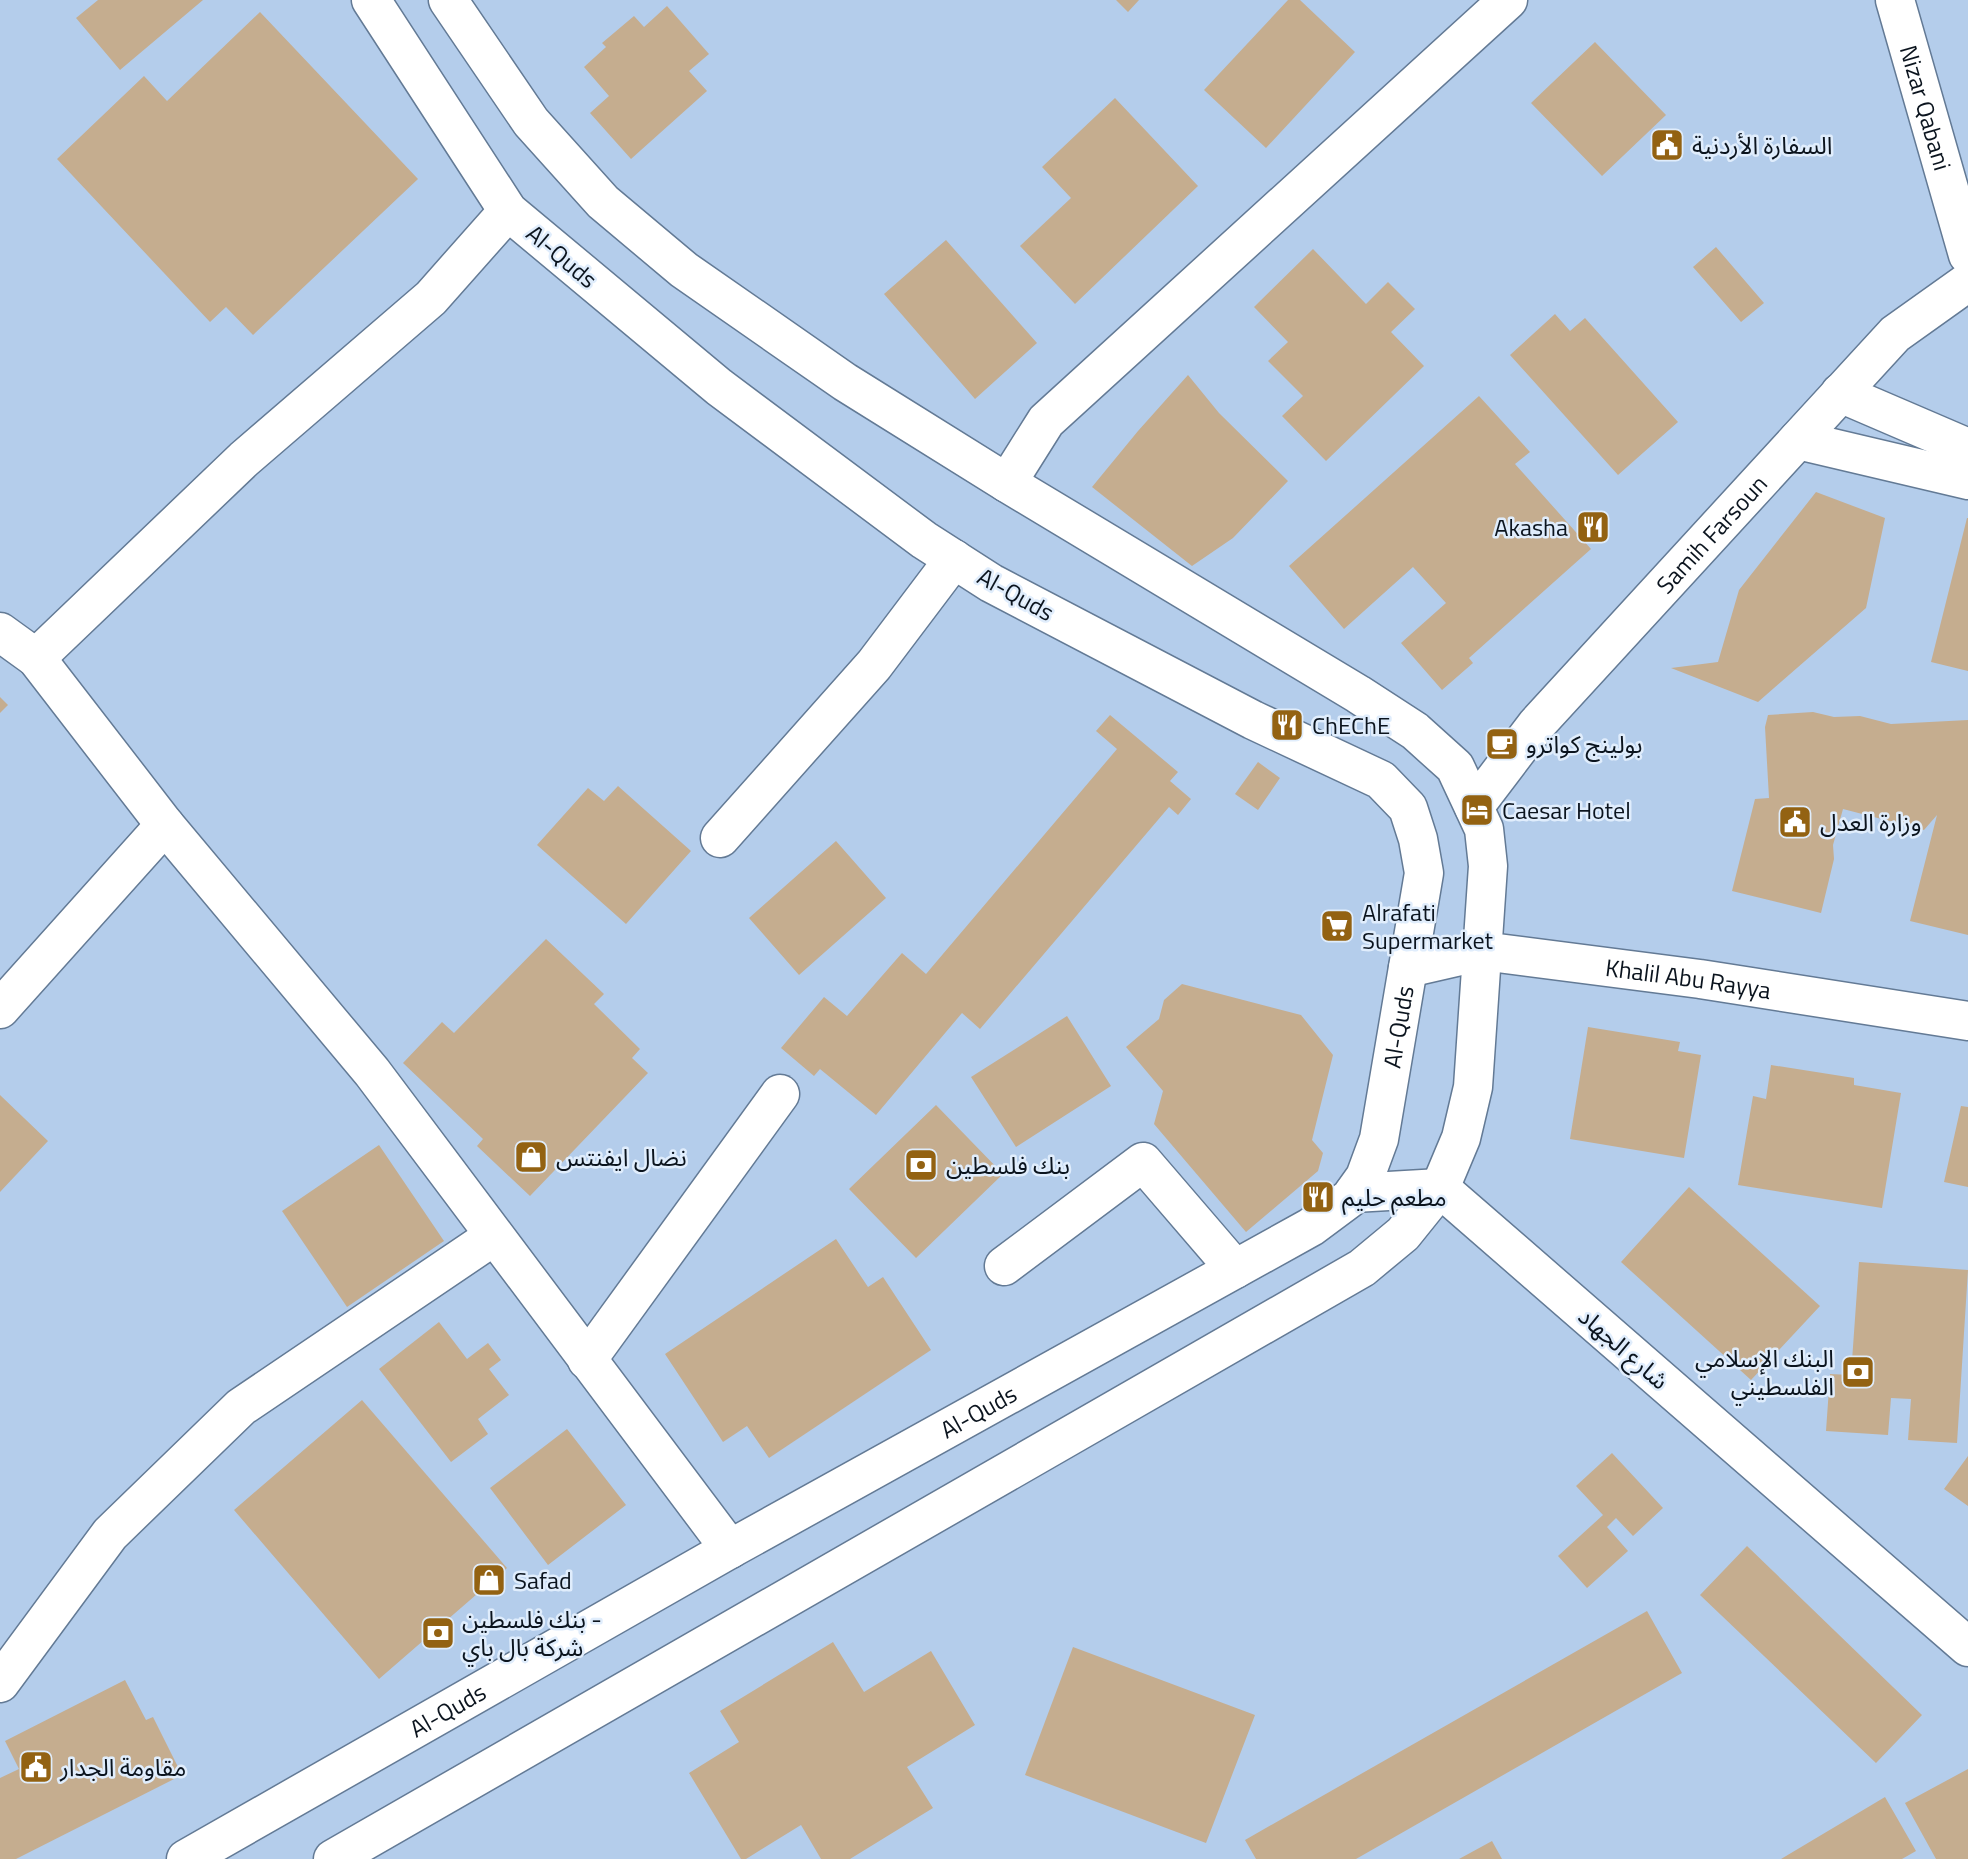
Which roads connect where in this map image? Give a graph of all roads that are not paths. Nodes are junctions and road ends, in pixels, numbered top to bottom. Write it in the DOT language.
graph roads {
  1 [pos="371,0"];
  2 [pos="448,0"];
  3 [pos="1508,0"];
  4 [pos="1895,0"];
  5 [pos="508,211"];
  6 [pos="1968,255"];
  7 [pos="1968,282"];
  8 [pos="1840,393"];
  9 [pos="1798,440"];
  10 [pos="1968,448"];
  11 [pos="1968,480"];
  12 [pos="1007,483"];
  13 [pos="954,559"];
  14 [pos="0,632"];
  15 [pos="36,658"];
  16 [pos="1474,807"];
  17 [pos="165,825"];
  18 [pos="720,838"];
  19 [pos="1482,951"];
  20 [pos="1408,968"];
  21 [pos="0,1009"];
  22 [pos="1968,1021"];
  23 [pos="780,1094"];
  24 [pos="1440,1188"];
  25 [pos="1354,1193"];
  26 [pos="494,1236"];
  27 [pos="1004,1266"];
  28 [pos="1234,1269"];
  29 [pos="587,1360"];
  30 [pos="730,1549"];
  31 [pos="1968,1647"];
  32 [pos="0,1683"];
  33 [pos="186,1859"];
  34 [pos="334,1859"];
  1 -- 5 [label="street, Al-Quds"];
  2 -- 12 [label="street"];
  3 -- 12 [label="street"];
  4 -- 6 [label="street, Nizar Qabani"];
  5 -- 13 [label="street, Al-Quds"];
  5 -- 15 [label="street"];
  7 -- 8 [label="street, Samih Farsoun"];
  8 -- 9 [label="street, Samih Farsoun"];
  8 -- 10 [label="street"];
  9 -- 11 [label="street"];
  9 -- 16 [label="street, Samih Farsoun"];
  12 -- 16 [label="street"];
  13 -- 18 [label="street"];
  13 -- 20 [label="street, Al-Quds"];
  14 -- 15 [label="street"];
  15 -- 17 [label="street"];
  16 -- 19 [label="street"];
  17 -- 21 [label="street"];
  17 -- 26 [label="street"];
  19 -- 20 [label="street, Khalil Abu Rayya"];
  19 -- 22 [label="street, Khalil Abu Rayya"];
  19 -- 24 [label="street"];
  20 -- 25 [label="street, Al-Quds"];
  23 -- 29 [label="street"];
  24 -- 25 [label="street"];
  24 -- 31 [label="street, شارع الجهاد"];
  24 -- 34 [label="street"];
  25 -- 28 [label="street, Al-Quds"];
  26 -- 29 [label="street"];
  26 -- 32 [label="street"];
  27 -- 28 [label="street"];
  28 -- 30 [label="street, Al-Quds"];
  29 -- 30 [label="street"];
  30 -- 33 [label="street, Al-Quds"];
}
